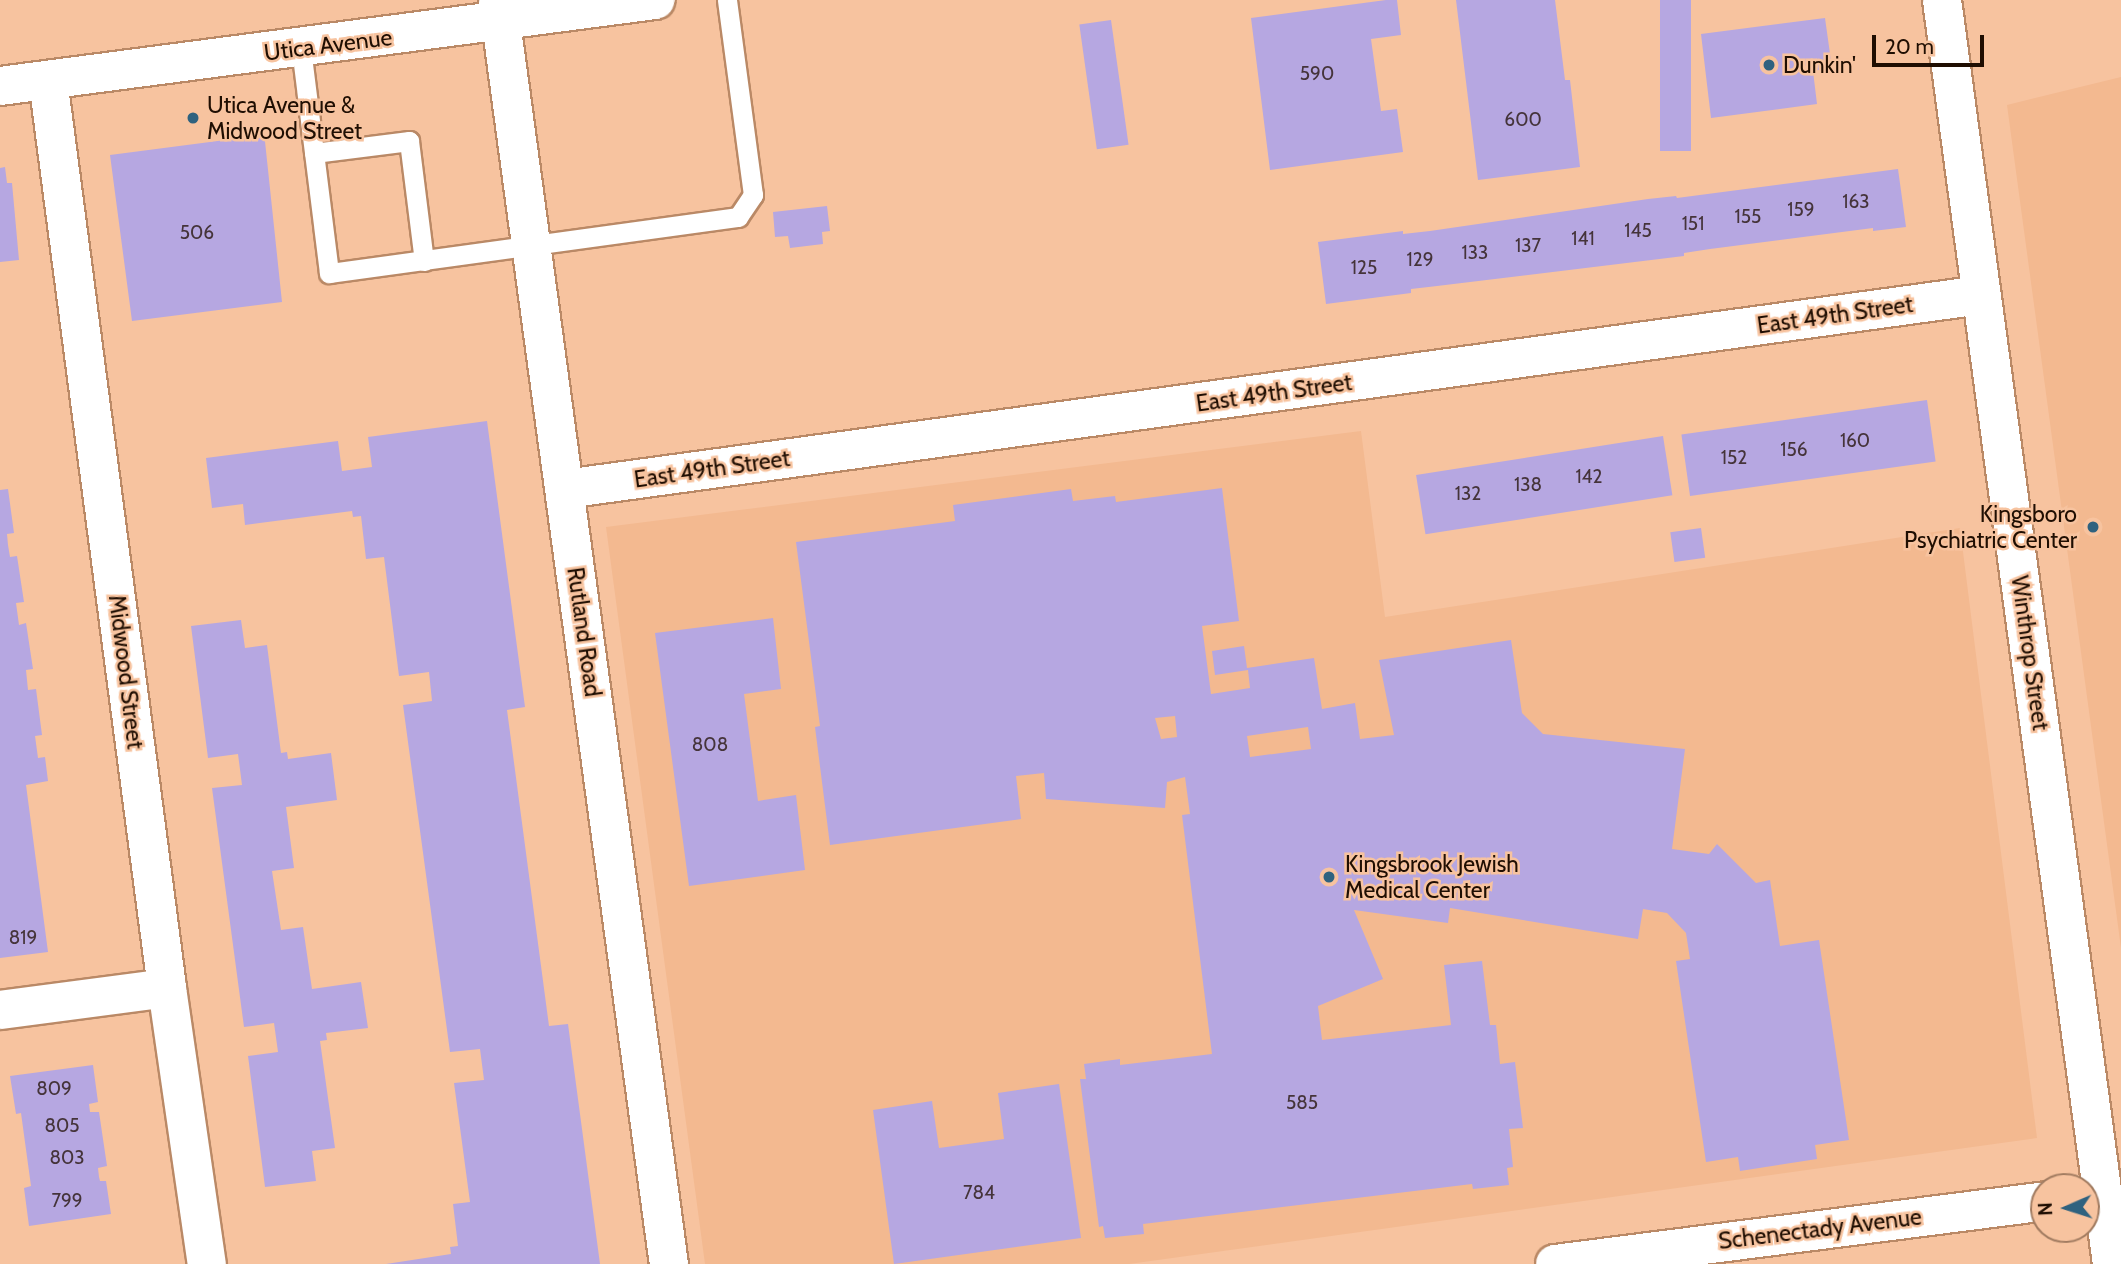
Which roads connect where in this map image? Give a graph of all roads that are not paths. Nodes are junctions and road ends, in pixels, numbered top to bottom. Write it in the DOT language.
graph roads {
  1 [pos="655,0"];
  2 [pos="727,0"];
  3 [pos="1942,0"];
  4 [pos="499,11"];
  5 [pos="301,48"];
  6 [pos="48,80"];
  7 [pos="0,86"];
  8 [pos="314,153"];
  9 [pos="532,247"];
  10 [pos="424,261"];
  11 [pos="1982,295"];
  12 [pos="565,489"];
  13 [pos="167,988"];
  14 [pos="0,1010"];
  15 [pos="2091,1173"];
  16 [pos="2030,1203"];
  17 [pos="2100,1218"];
  18 [pos="207,1264"];
  19 [pos="669,1264"];
  20 [pos="1555,1264"];
  21 [pos="2112,1264"];
  1 -- 4 [label="street, Utica Avenue"];
  2 -- 9 [label="lane"];
  3 -- 11 [label="street, Winthrop Street"];
  4 -- 5 [label="street, Utica Avenue"];
  4 -- 9 [label="street, Rutland Road"];
  5 -- 6 [label="street, Utica Avenue"];
  5 -- 8 [label="lane"];
  6 -- 7 [label="street, Utica Avenue"];
  6 -- 13 [label="street, Midwood Street"];
  8 -- 10 [label="lane"];
  8 -- 10 [label="lane"];
  9 -- 10 [label="lane"];
  9 -- 12 [label="street, Rutland Road"];
  11 -- 12 [label="street, East 49th Street"];
  11 -- 15 [label="street, Winthrop Street"];
  12 -- 19 [label="street, Rutland Road"];
  13 -- 14 [label="street"];
  13 -- 18 [label="street, Midwood Street"];
  16 -- 20 [label="street, Schenectady Avenue"];
  17 -- 21 [label="street, Winthrop Street"];
}
